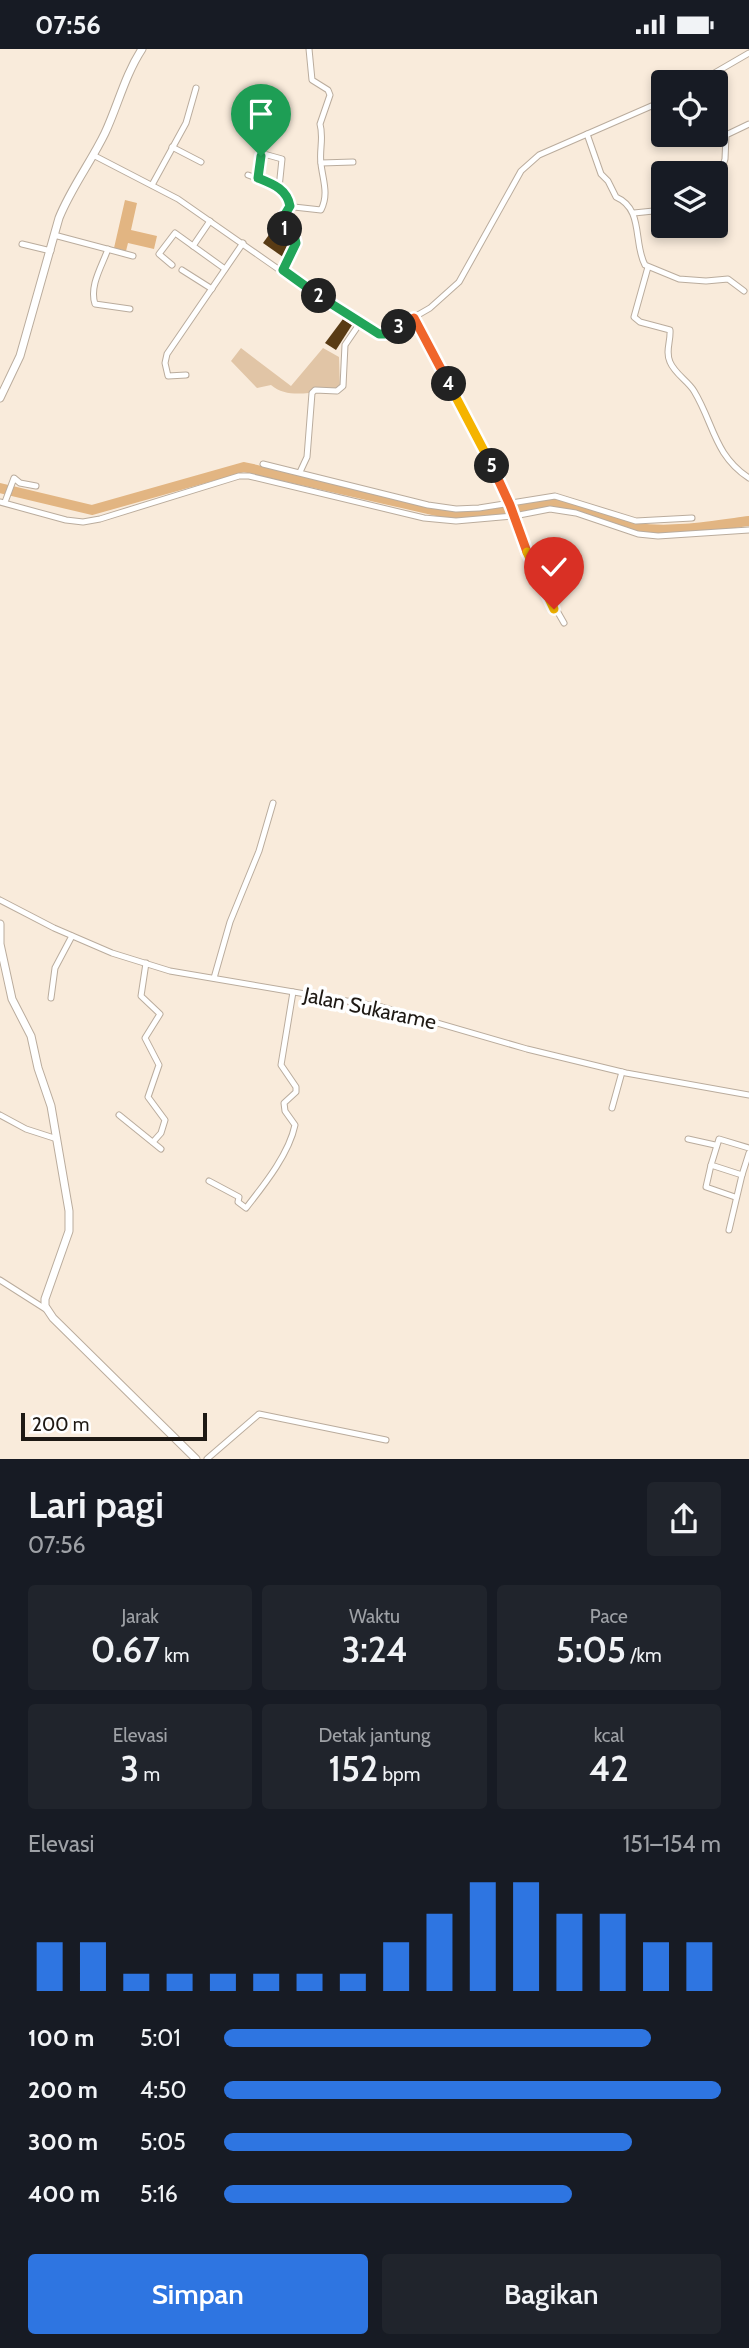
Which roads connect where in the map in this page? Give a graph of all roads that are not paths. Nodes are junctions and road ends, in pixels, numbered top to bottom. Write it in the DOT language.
graph roads {
  1 [pos="142,49"];
  2 [pos="309,49"];
  3 [pos="749,53"];
  4 [pos="720,70"];
  5 [pos="196,88"];
  6 [pos="651,106"];
  7 [pos="749,124"];
  8 [pos="587,134"];
  9 [pos="172,147"];
  10 [pos="93,156"];
  11 [pos="724,161"];
  12 [pos="201,162"];
  13 [pos="353,162"];
  14 [pos="321,163"];
  15 [pos="248,175"];
  16 [pos="258,178"];
  17 [pos="152,185"];
  18 [pos="279,188"];
  19 [pos="289,208"];
  20 [pos="651,211"];
  21 [pos="634,213"];
  22 [pos="211,221"];
  23 [pos="54,235"];
  24 [pos="243,243"];
  25 [pos="22,244"];
  26 [pos="193,246"];
  27 [pos="108,249"];
  28 [pos="51,251"];
  29 [pos="132,256"];
  30 [pos="172,265"];
  31 [pos="648,267"];
  32 [pos="225,269"];
  33 [pos="182,270"];
  34 [pos="283,270"];
  35 [pos="212,289"];
  36 [pos="744,291"];
  37 [pos="130,309"];
  38 [pos="414,318"];
  39 [pos="360,323"];
  40 [pos="186,375"];
  41 [pos="0,398"];
  42 [pos="263,464"];
  43 [pos="293,471"];
  44 [pos="300,472"];
  45 [pos="749,478"];
  46 [pos="290,482"];
  47 [pos="36,486"];
  48 [pos="3,502"];
  49 [pos="510,503"];
  50 [pos="514,514"];
  51 [pos="692,518"];
  52 [pos="749,530"];
  53 [pos="564,623"];
  54 [pos="274,803"];
  55 [pos="0,900"];
  56 [pos="0,923"];
  57 [pos="72,936"];
  58 [pos="1,950"];
  59 [pos="146,964"];
  60 [pos="214,978"];
  61 [pos="293,992"];
  62 [pos="51,998"];
  63 [pos="622,1072"];
  64 [pos="749,1095"];
  65 [pos="612,1108"];
  66 [pos="0,1115"];
  67 [pos="119,1115"];
  68 [pos="57,1139"];
  69 [pos="688,1139"];
  70 [pos="153,1142"];
  71 [pos="715,1146"];
  72 [pos="749,1147"];
  73 [pos="161,1149"];
  74 [pos="749,1153"];
  75 [pos="711,1165"];
  76 [pos="742,1175"];
  77 [pos="209,1181"];
  78 [pos="735,1197"];
  79 [pos="729,1230"];
  80 [pos="0,1280"];
  81 [pos="47,1310"];
  82 [pos="386,1440"];
  83 [pos="196,1459"];
  84 [pos="206,1459"];
  1 -- 10 [label="street"];
  2 -- 14 [label="street"];
  3 -- 4 [label="street"];
  5 -- 9 [label="street"];
  6 -- 8 [label="street"];
  7 -- 11 [label="street"];
  8 -- 21 [label="street"];
  8 -- 38 [label="street"];
  9 -- 12 [label="street"];
  9 -- 17 [label="street"];
  10 -- 17 [label="street"];
  10 -- 23 [label="street"];
  13 -- 14 [label="street"];
  14 -- 19 [label="street"];
  15 -- 16 [label="street"];
  16 -- 18 [label="street"];
  16 -- 18 [label="street"];
  17 -- 22 [label="street"];
  18 -- 19 [label="street"];
  19 -- 34 [label="street"];
  20 -- 21 [label="street"];
  21 -- 31 [label="street"];
  22 -- 24 [label="street"];
  22 -- 26 [label="street"];
  23 -- 27 [label="street"];
  23 -- 28 [label="street"];
  24 -- 32 [label="street"];
  24 -- 34 [label="street"];
  25 -- 28 [label="street"];
  26 -- 30 [label="street"];
  26 -- 32 [label="street"];
  27 -- 29 [label="street"];
  27 -- 37 [label="street"];
  28 -- 41 [label="street"];
  31 -- 36 [label="street"];
  31 -- 45 [label="street"];
  32 -- 35 [label="street"];
  33 -- 35 [label="street"];
  34 -- 39 [label="street"];
  35 -- 40 [label="street"];
  38 -- 39 [label="street"];
  38 -- 49 [label="street"];
  39 -- 44 [label="street"];
  42 -- 43 [label="street"];
  43 -- 44 [label="street"];
  43 -- 46 [label="street"];
  44 -- 49 [label="street"];
  46 -- 48 [label="street"];
  46 -- 50 [label="street"];
  47 -- 48 [label="street"];
  49 -- 50 [label="street"];
  49 -- 51 [label="street"];
  50 -- 52 [label="street"];
  50 -- 53 [label="street"];
  54 -- 60 [label="street"];
  55 -- 57 [label="street, Jalan Sukarame"];
  56 -- 58 [label="street"];
  57 -- 59 [label="street, Jalan Sukarame"];
  57 -- 62 [label="street"];
  58 -- 68 [label="street"];
  59 -- 60 [label="street, Jalan Sukarame"];
  59 -- 70 [label="street"];
  60 -- 61 [label="street, Jalan Sukarame"];
  61 -- 63 [label="street, Jalan Sukarame"];
  61 -- 77 [label="street"];
  63 -- 64 [label="street, Jalan Sukarame"];
  63 -- 65 [label="street"];
  66 -- 68 [label="street"];
  67 -- 70 [label="street"];
  68 -- 81 [label="street"];
  69 -- 71 [label="street"];
  70 -- 73 [label="street"];
  71 -- 72 [label="street"];
  71 -- 75 [label="street"];
  74 -- 76 [label="street"];
  75 -- 76 [label="street"];
  75 -- 78 [label="street"];
  76 -- 78 [label="street"];
  78 -- 79 [label="street"];
  80 -- 81 [label="street"];
  81 -- 83 [label="street"];
  82 -- 84 [label="street"];
}
